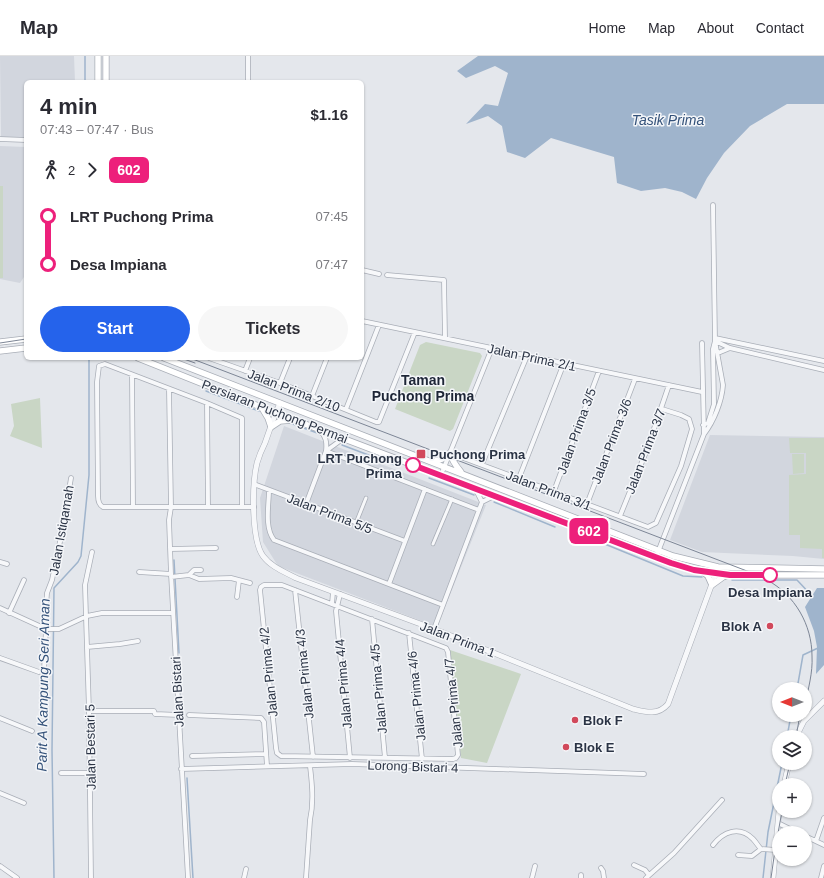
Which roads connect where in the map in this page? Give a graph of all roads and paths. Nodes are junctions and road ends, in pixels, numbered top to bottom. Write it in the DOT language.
graph roads {
  1 [pos="98,56"];
  2 [pos="106,56"];
  3 [pos="248,56"];
  4 [pos="98,80"];
  5 [pos="106,80"];
  6 [pos="248,80"];
  7 [pos="0,139"];
  8 [pos="24,140"];
  9 [pos="713,205"];
  10 [pos="364,270"];
  11 [pos="379,274"];
  12 [pos="387,275"];
  13 [pos="364,321"];
  14 [pos="379,325"];
  15 [pos="415,332"];
  16 [pos="445,338"];
  17 [pos="24,339"];
  18 [pos="715,340"];
  19 [pos="0,342"];
  20 [pos="702,343"];
  21 [pos="24,348"];
  22 [pos="492,348"];
  23 [pos="730,348"];
  24 [pos="0,351"];
  25 [pos="718,353"];
  26 [pos="527,356"];
  27 [pos="143,360"];
  28 [pos="169,360"];
  29 [pos="215,360"];
  30 [pos="249,360"];
  31 [pos="289,360"];
  32 [pos="326,360"];
  33 [pos="824,361"];
  34 [pos="564,363"];
  35 [pos="824,370"];
  36 [pos="245,371"];
  37 [pos="599,371"];
  38 [pos="132,375"];
  39 [pos="635,379"];
  40 [pos="280,383"];
  41 [pos="669,385"];
  42 [pos="169,389"];
  43 [pos="702,392"];
  44 [pos="312,396"];
  45 [pos="206,402"];
  46 [pos="280,403"];
  47 [pos="262,407"];
  48 [pos="346,409"];
  49 [pos="662,409"];
  50 [pos="276,413"];
  51 [pos="294,419"];
  52 [pos="703,426"];
  53 [pos="271,427"];
  54 [pos="317,428"];
  55 [pos="704,434"];
  56 [pos="346,439"];
  57 [pos="326,451"];
  58 [pos="450,453"];
  59 [pos="432,462"];
  60 [pos="482,464"];
  61 [pos="445,467"];
  62 [pos="463,474"];
  63 [pos="441,475"];
  64 [pos="71,478"];
  65 [pos="519,478"];
  66 [pos="254,484"];
  67 [pos="475,488"];
  68 [pos="425,489"];
  69 [pos="269,490"];
  70 [pos="554,491"];
  71 [pos="494,496"];
  72 [pos="366,498"];
  73 [pos="452,499"];
  74 [pos="482,502"];
  75 [pos="306,504"];
  76 [pos="587,504"];
  77 [pos="133,507"];
  78 [pos="171,507"];
  79 [pos="208,507"];
  80 [pos="242,507"];
  81 [pos="254,507"];
  82 [pos="479,510"];
  83 [pos="569,516"];
  84 [pos="620,516"];
  85 [pos="356,523"];
  86 [pos="567,523"];
  87 [pos="405,541"];
  88 [pos="433,544"];
  89 [pos="170,548"];
  90 [pos="216,548"];
  91 [pos="659,550"];
  92 [pos="92,552"];
  93 [pos="656,557"];
  94 [pos="0,562"];
  95 [pos="7,564"];
  96 [pos="824,569"];
  97 [pos="201,570"];
  98 [pos="717,570"];
  99 [pos="702,571"];
  100 [pos="140,572"];
  101 [pos="189,575"];
  102 [pos="730,575"];
  103 [pos="824,575"];
  104 [pos="173,576"];
  105 [pos="24,580"];
  106 [pos="239,580"];
  107 [pos="250,582"];
  108 [pos="389,584"];
  109 [pos="712,585"];
  110 [pos="295,590"];
  111 [pos="334,592"];
  112 [pos="340,594"];
  113 [pos="238,597"];
  114 [pos="331,603"];
  115 [pos="443,605"];
  116 [pos="337,606"];
  117 [pos="0,608"];
  118 [pos="336,611"];
  119 [pos="9,613"];
  120 [pos="173,613"];
  121 [pos="87,616"];
  122 [pos="372,619"];
  123 [pos="44,628"];
  124 [pos="434,629"];
  125 [pos="410,634"];
  126 [pos="138,641"];
  127 [pos="87,647"];
  128 [pos="0,658"];
  129 [pos="824,701"];
  130 [pos="89,711"];
  131 [pos="179,715"];
  132 [pos="189,715"];
  133 [pos="0,718"];
  134 [pos="800,730"];
  135 [pos="32,731"];
  136 [pos="266,754"];
  137 [pos="192,756"];
  138 [pos="313,757"];
  139 [pos="350,758"];
  140 [pos="385,758"];
  141 [pos="422,759"];
  142 [pos="267,766"];
  143 [pos="310,766"];
  144 [pos="181,769"];
  145 [pos="61,773"];
  146 [pos="90,773"];
  147 [pos="644,774"];
  148 [pos="0,793"];
  149 [pos="722,800"];
  150 [pos="24,804"];
  151 [pos="778,818"];
  152 [pos="824,818"];
  153 [pos="778,823"];
  154 [pos="778,826"];
  155 [pos="784,826"];
  156 [pos="812,839"];
  157 [pos="816,841"];
  158 [pos="713,845"];
  159 [pos="824,845"];
  160 [pos="762,849"];
  161 [pos="772,849"];
  162 [pos="738,855"];
  163 [pos="634,865"];
  164 [pos="0,866"];
  165 [pos="535,866"];
  166 [pos="774,866"];
  167 [pos="824,866"];
  168 [pos="601,868"];
  169 [pos="246,869"];
  170 [pos="648,876"];
  171 [pos="17,878"];
  172 [pos="91,878"];
  173 [pos="188,878"];
  174 [pos="244,878"];
  175 [pos="306,878"];
  176 [pos="532,878"];
  177 [pos="604,878"];
  178 [pos="773,878"];
  179 [pos="820,878"];
  1 -- 4 [label="main road"];
  2 -- 5 [label="main road"];
  3 -- 6 [label="street"];
  7 -- 8 [label="street"];
  9 -- 18 [label="street"];
  10 -- 11 [label="street"];
  12 -- 16 [label="street"];
  13 -- 14 [label="street, Jalan Prima 2/1"];
  14 -- 15 [label="street, Jalan Prima 2/1"];
  14 -- 48 [label="street"];
  15 -- 16 [label="street, Jalan Prima 2/1"];
  15 -- 48 [label="street, Jalan Prima 2/10"];
  16 -- 22 [label="street, Jalan Prima 2/1"];
  17 -- 19 [label="main road"];
  18 -- 23 [label="street"];
  18 -- 25 [label="street"];
  18 -- 33 [label="street"];
  18 -- 52 [label="street"];
  20 -- 43 [label="street"];
  21 -- 24 [label="main road"];
  22 -- 26 [label="street, Jalan Prima 2/1"];
  22 -- 58 [label="street"];
  23 -- 25 [label="street"];
  23 -- 35 [label="street"];
  25 -- 55 [label="street"];
  26 -- 34 [label="street, Jalan Prima 2/1"];
  26 -- 60 [label="street"];
  27 -- 47 [label="main road, Persiaran Puchong Permai"];
  28 -- 46 [label="main road, Persiaran Puchong Permai"];
  29 -- 36 [label="street, Jalan Prima 2/10"];
  30 -- 36 [label="street"];
  31 -- 40 [label="street"];
  32 -- 44 [label="street"];
  34 -- 37 [label="street, Jalan Prima 2/1"];
  34 -- 65 [label="street"];
  36 -- 40 [label="street, Jalan Prima 2/10"];
  37 -- 39 [label="street, Jalan Prima 2/1"];
  37 -- 70 [label="street, Jalan Prima 3/5"];
  38 -- 42 [label="street"];
  38 -- 77 [label="street"];
  38 -- 77 [label="street"];
  39 -- 41 [label="street, Jalan Prima 2/1"];
  39 -- 76 [label="street, Jalan Prima 3/6"];
  40 -- 44 [label="street, Jalan Prima 2/10"];
  41 -- 43 [label="street, Jalan Prima 2/1"];
  41 -- 49 [label="street, Jalan Prima 3/7"];
  42 -- 45 [label="street"];
  42 -- 78 [label="street, Jalan Bistari"];
  43 -- 52 [label="street"];
  44 -- 48 [label="street, Jalan Prima 2/10"];
  45 -- 79 [label="street"];
  45 -- 80 [label="street"];
  46 -- 50 [label="street, Jalan Prima 1"];
  46 -- 59 [label="main road, Persiaran Puchong Permai"];
  47 -- 50 [label="main road, Persiaran Puchong Permai"];
  47 -- 53 [label="main road"];
  49 -- 84 [label="street, Jalan Prima 3/7"];
  49 -- 84 [label="street, Jalan Prima 3/1"];
  50 -- 51 [label="main road, Persiaran Puchong Permai"];
  50 -- 53 [label="street, Jalan Prima 1"];
  51 -- 53 [label="main road"];
  51 -- 54 [label="main road, Persiaran Puchong Permai"];
  52 -- 55 [label="street"];
  53 -- 66 [label="street, Jalan Prima 1"];
  54 -- 56 [label="main road, Persiaran Puchong Permai"];
  54 -- 57 [label="street"];
  55 -- 91 [label="street"];
  56 -- 57 [label="street"];
  56 -- 63 [label="main road, Persiaran Puchong Permai"];
  57 -- 68 [label="street"];
  57 -- 75 [label="street"];
  58 -- 59 [label="main road"];
  58 -- 60 [label="street, Jalan Prima 3/1"];
  58 -- 61 [label="street"];
  58 -- 62 [label="main road"];
  59 -- 61 [label="main road, Persiaran Puchong Permai"];
  60 -- 65 [label="street, Jalan Prima 3/1"];
  61 -- 62 [label="main road, Persiaran Puchong Permai"];
  61 -- 63 [label="street"];
  62 -- 83 [label="main road, Persiaran Puchong Permai"];
  63 -- 67 [label="main road, Persiaran Puchong Permai"];
  64 -- 123 [label="street, Jalan Istiqamah"];
  65 -- 70 [label="street, Jalan Prima 3/1"];
  66 -- 69 [label="street, Jalan Prima 5/5"];
  66 -- 81 [label="street, Jalan Prima 1"];
  67 -- 71 [label="main road, Persiaran Puchong Permai"];
  67 -- 74 [label="street"];
  68 -- 73 [label="street"];
  68 -- 87 [label="street"];
  69 -- 75 [label="street, Jalan Prima 5/5"];
  69 -- 108 [label="street"];
  70 -- 76 [label="street, Jalan Prima 3/1"];
  71 -- 74 [label="street"];
  71 -- 86 [label="main road, Persiaran Puchong Permai"];
  72 -- 85 [label="street"];
  73 -- 82 [label="street"];
  73 -- 88 [label="street"];
  74 -- 82 [label="street"];
  75 -- 85 [label="street, Jalan Prima 5/5"];
  76 -- 84 [label="street, Jalan Prima 3/1"];
  77 -- 78 [label="street"];
  78 -- 79 [label="street"];
  78 -- 89 [label="street, Jalan Bistari"];
  79 -- 80 [label="street"];
  80 -- 81 [label="street"];
  81 -- 111 [label="street, Jalan Prima 1"];
  82 -- 115 [label="street"];
  83 -- 86 [label="main road"];
  83 -- 91 [label="main road, Persiaran Puchong Permai"];
  85 -- 87 [label="street, Jalan Prima 5/5"];
  86 -- 93 [label="main road, Persiaran Puchong Permai"];
  87 -- 108 [label="street"];
  89 -- 90 [label="street"];
  89 -- 104 [label="street, Jalan Bistari"];
  91 -- 93 [label="street"];
  91 -- 98 [label="main road, Persiaran Puchong Permai"];
  92 -- 121 [label="street, Jalan Bestari 5"];
  93 -- 99 [label="main road, Persiaran Puchong Permai"];
  94 -- 95 [label="street"];
  96 -- 98 [label="main road, Persiaran Puchong Permai"];
  97 -- 101 [label="street"];
  98 -- 99 [label="main road, Persiaran Puchong Permai"];
  98 -- 102 [label="main road, Persiaran Puchong Permai"];
  98 -- 109 [label="street, Jalan Prima 1"];
  99 -- 109 [label="main road"];
  100 -- 104 [label="street"];
  101 -- 104 [label="street"];
  101 -- 106 [label="street"];
  102 -- 103 [label="main road, Persiaran Puchong Permai"];
  102 -- 109 [label="main road"];
  104 -- 120 [label="street, Jalan Bistari"];
  105 -- 119 [label="street"];
  106 -- 107 [label="street"];
  106 -- 113 [label="street"];
  108 -- 115 [label="street"];
  109 -- 124 [label="street, Jalan Prima 1"];
  110 -- 114 [label="street"];
  110 -- 138 [label="street, Jalan Prima 4/3"];
  110 -- 138 [label="street, Jalan Prima 4/2"];
  111 -- 112 [label="street, Jalan Prima 1"];
  111 -- 114 [label="street"];
  112 -- 116 [label="street, Jalan Prima 4/4"];
  112 -- 124 [label="street, Jalan Prima 1"];
  114 -- 116 [label="street"];
  114 -- 118 [label="street, Jalan Prima 4/4"];
  115 -- 124 [label="street"];
  116 -- 118 [label="street, Jalan Prima 4/4"];
  116 -- 122 [label="street"];
  117 -- 119 [label="street"];
  118 -- 139 [label="street, Jalan Prima 4/4"];
  119 -- 123 [label="street"];
  120 -- 121 [label="street"];
  120 -- 131 [label="street, Jalan Bistari"];
  121 -- 123 [label="street"];
  121 -- 127 [label="street, Jalan Bestari 5"];
  122 -- 125 [label="street"];
  122 -- 140 [label="street, Jalan Prima 4/5"];
  123 -- 128 [label="street, Jalan Istiqamah"];
  125 -- 141 [label="street, Jalan Prima 4/6"];
  125 -- 141 [label="street, Jalan Prima 4/7"];
  126 -- 127 [label="street"];
  127 -- 130 [label="street, Jalan Bestari 5"];
  129 -- 134 [label="street"];
  130 -- 131 [label="street"];
  130 -- 146 [label="street, Jalan Bestari 5"];
  131 -- 144 [label="street, Jalan Bistari"];
  132 -- 136 [label="street"];
  133 -- 135 [label="street"];
  136 -- 137 [label="street"];
  136 -- 142 [label="street"];
  138 -- 139 [label="street"];
  139 -- 140 [label="street"];
  140 -- 141 [label="street"];
  142 -- 143 [label="street, Lorong Bistari 4"];
  142 -- 144 [label="street, Lorong Bistari 4"];
  143 -- 147 [label="street, Lorong Bistari 4"];
  143 -- 175 [label="street"];
  144 -- 173 [label="street, Jalan Bistari"];
  145 -- 146 [label="street"];
  146 -- 172 [label="street, Jalan Bestari 5"];
  148 -- 150 [label="street"];
  149 -- 170 [label="street"];
  151 -- 153 [label="street"];
  152 -- 157 [label="street"];
  153 -- 154 [label="street"];
  153 -- 155 [label="street"];
  156 -- 157 [label="street"];
  157 -- 159 [label="street"];
  158 -- 160 [label="street"];
  160 -- 161 [label="street"];
  160 -- 162 [label="street"];
  163 -- 170 [label="street"];
  164 -- 171 [label="street"];
  165 -- 176 [label="street"];
  166 -- 178 [label="street"];
  167 -- 179 [label="street"];
  168 -- 177 [label="street"];
  169 -- 174 [label="street"];
}
